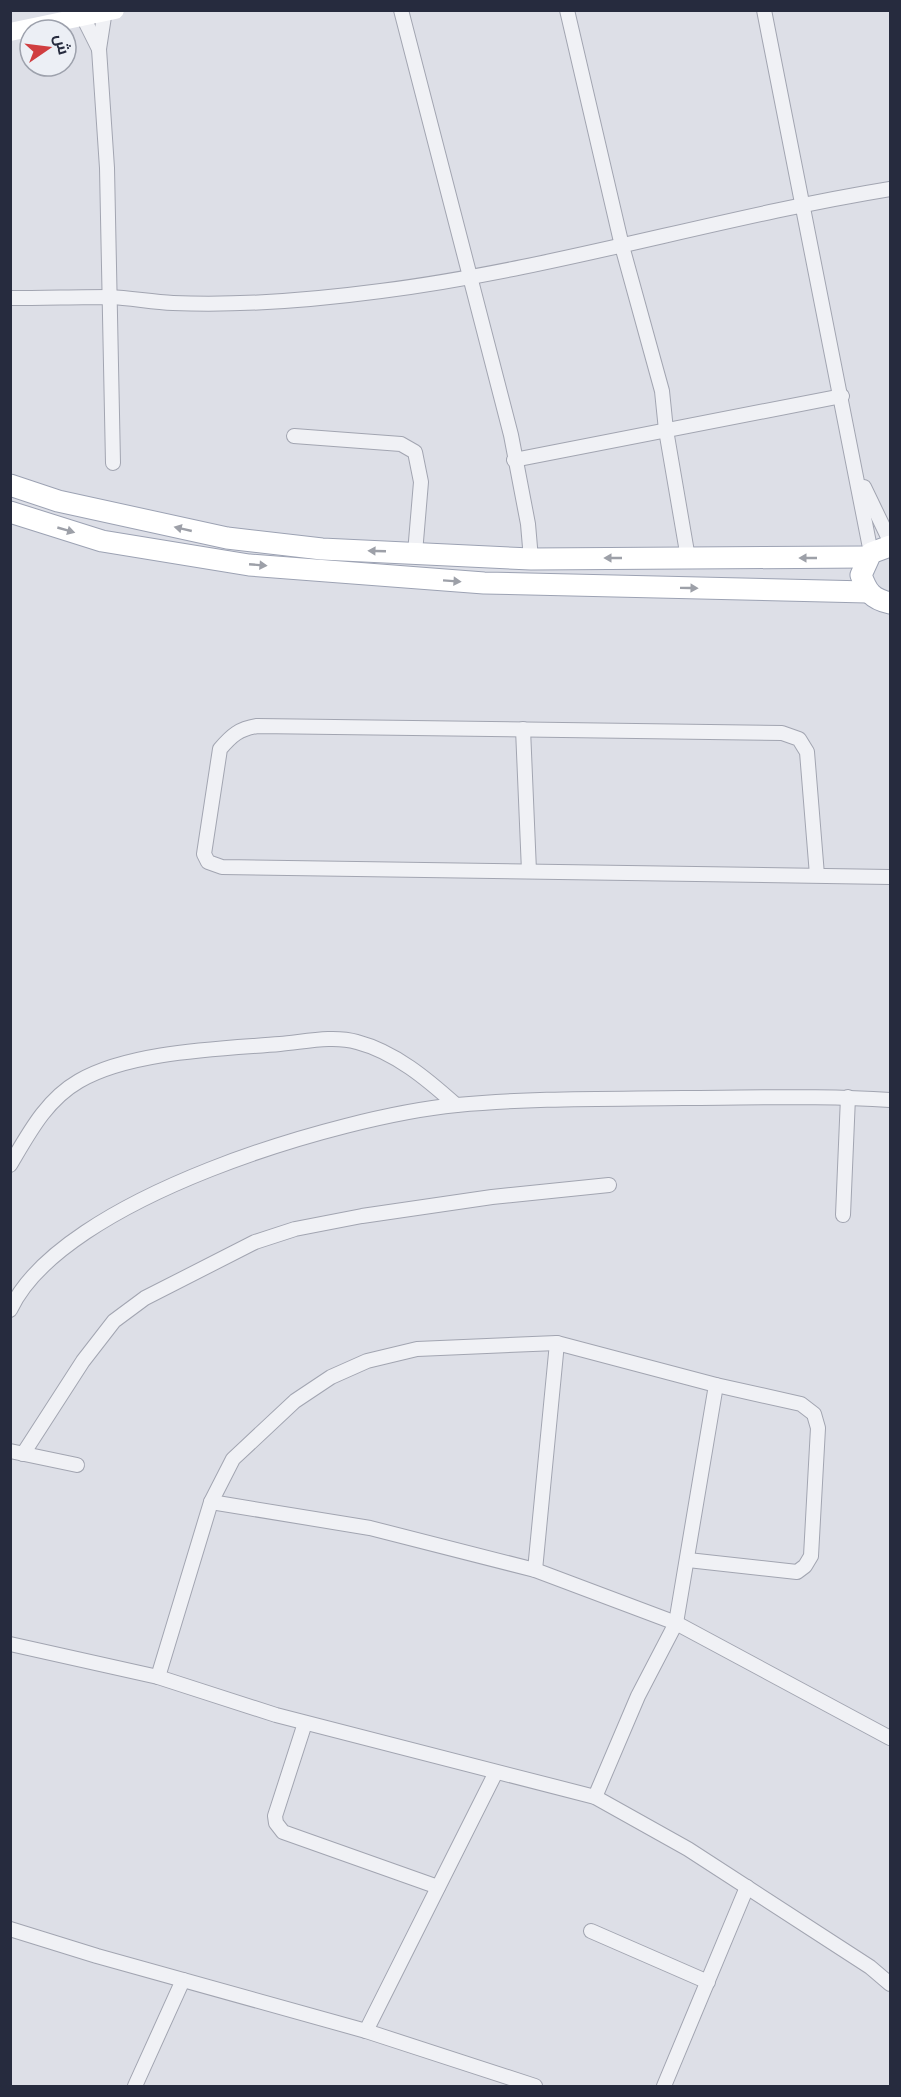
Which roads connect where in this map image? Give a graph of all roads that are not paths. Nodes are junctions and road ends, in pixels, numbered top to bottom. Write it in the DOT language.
graph roads {
  1 [pos="401,10"];
  2 [pos="567,10"];
  3 [pos="764,10"];
  4 [pos="108,11"];
  5 [pos="83,14"];
  6 [pos="10,32"];
  7 [pos="99,49"];
  8 [pos="891,189"];
  9 [pos="803,203"];
  10 [pos="622,246"];
  11 [pos="471,278"];
  12 [pos="111,297"];
  13 [pos="10,298"];
  14 [pos="842,396"];
  15 [pos="666,430"];
  16 [pos="294,436"];
  17 [pos="514,460"];
  18 [pos="113,463"];
  19 [pos="858,475"];
  20 [pos="10,485"];
  21 [pos="10,512"];
  22 [pos="891,540"];
  23 [pos="876,552"];
  24 [pos="415,553"];
  25 [pos="688,558"];
  26 [pos="531,559"];
  27 [pos="867,592"];
  28 [pos="891,603"];
  29 [pos="523,729"];
  30 [pos="529,871"];
  31 [pos="817,875"];
  32 [pos="891,877"];
  33 [pos="848,1096"];
  34 [pos="891,1100"];
  35 [pos="456,1105"];
  36 [pos="10,1165"];
  37 [pos="609,1185"];
  38 [pos="843,1215"];
  39 [pos="10,1310"];
  40 [pos="557,1343"];
  41 [pos="717,1386"];
  42 [pos="17,1453"];
  43 [pos="77,1465"];
  44 [pos="211,1502"];
  45 [pos="688,1560"];
  46 [pos="535,1570"];
  47 [pos="676,1623"];
  48 [pos="10,1644"];
  49 [pos="158,1677"];
  50 [pos="305,1723"];
  51 [pos="891,1738"];
  52 [pos="495,1774"];
  53 [pos="595,1797"];
  54 [pos="438,1887"];
  55 [pos="747,1887"];
  56 [pos="10,1929"];
  57 [pos="591,1931"];
  58 [pos="183,1980"];
  59 [pos="708,1982"];
  60 [pos="891,1984"];
  61 [pos="366,2031"];
  62 [pos="135,2086"];
  63 [pos="535,2086"];
  64 [pos="664,2086"];
  1 -- 11 [label="street"];
  2 -- 10 [label="street"];
  3 -- 9 [label="street"];
  4 -- 5 [label="street"];
  4 -- 7 [label="street"];
  5 -- 6 [label="street"];
  5 -- 7 [label="street"];
  7 -- 12 [label="street"];
  8 -- 9 [label="street"];
  9 -- 10 [label="street"];
  9 -- 14 [label="street"];
  10 -- 11 [label="street"];
  10 -- 15 [label="street"];
  11 -- 12 [label="street"];
  11 -- 17 [label="street"];
  12 -- 13 [label="street"];
  12 -- 18 [label="street"];
  14 -- 15 [label="street"];
  14 -- 19 [label="street"];
  15 -- 17 [label="street"];
  15 -- 25 [label="street"];
  16 -- 24 [label="street"];
  17 -- 26 [label="street"];
  19 -- 22 [label="street"];
  19 -- 23 [label="street"];
  24 -- 20 [label="main road, one-way"];
  21 -- 27 [label="main road, one-way"];
  23 -- 25 [label="main road, one-way"];
  23 -- 27 [label="main road"];
  24 -- 26 [label="main road"];
  25 -- 26 [label="main road, one-way"];
  27 -- 28 [label="main road"];
  29 -- 30 [label="street"];
  29 -- 30 [label="street"];
  29 -- 31 [label="street"];
  30 -- 31 [label="street"];
  31 -- 32 [label="street"];
  33 -- 34 [label="street"];
  33 -- 35 [label="street"];
  33 -- 38 [label="street"];
  35 -- 36 [label="street"];
  35 -- 39 [label="street"];
  37 -- 42 [label="street"];
  40 -- 41 [label="street"];
  40 -- 44 [label="street"];
  40 -- 46 [label="street"];
  41 -- 45 [label="street"];
  41 -- 45 [label="street"];
  42 -- 43 [label="street"];
  44 -- 46 [label="street"];
  44 -- 49 [label="street"];
  45 -- 47 [label="street"];
  46 -- 47 [label="street"];
  47 -- 51 [label="street"];
  47 -- 53 [label="street"];
  48 -- 49 [label="street"];
  49 -- 50 [label="street"];
  50 -- 52 [label="street"];
  50 -- 54 [label="street"];
  52 -- 53 [label="street"];
  52 -- 54 [label="street"];
  53 -- 55 [label="street"];
  54 -- 61 [label="street"];
  55 -- 59 [label="street"];
  55 -- 60 [label="street"];
  56 -- 58 [label="street"];
  57 -- 59 [label="street"];
  58 -- 61 [label="street"];
  58 -- 62 [label="street"];
  59 -- 64 [label="street"];
  61 -- 63 [label="street"];
}
